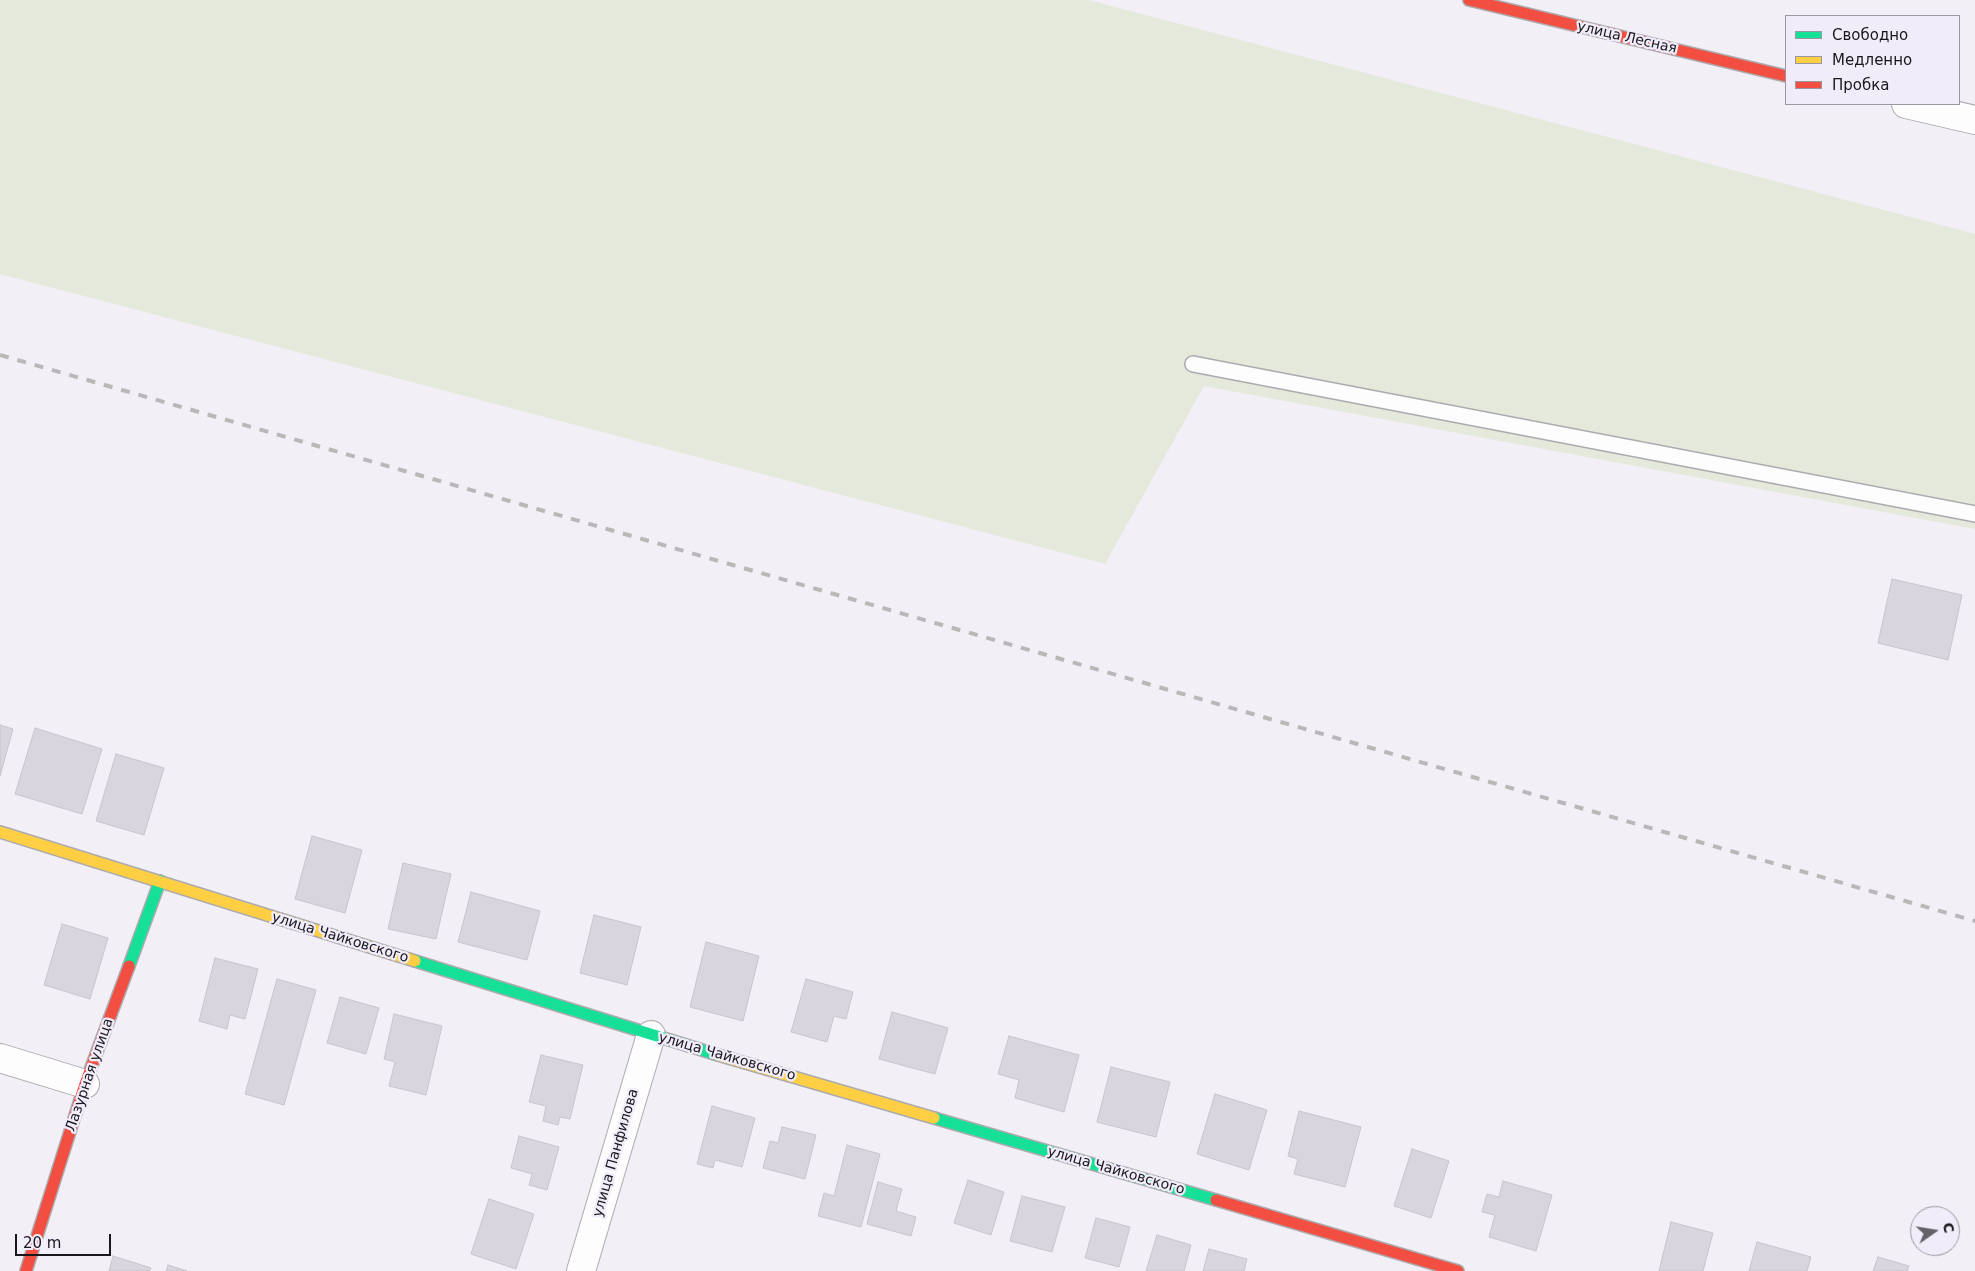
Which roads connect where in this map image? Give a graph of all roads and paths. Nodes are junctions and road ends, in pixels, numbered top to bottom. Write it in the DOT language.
graph roads {
  1 [pos="1469,0"];
  2 [pos="1510,5"];
  3 [pos="1785,76"];
  4 [pos="1910,105"];
  5 [pos="1975,120"];
  6 [pos="1193,364"];
  7 [pos="1975,514"];
  8 [pos="0,832"];
  9 [pos="160,881"];
  10 [pos="651,1035"];
  11 [pos="0,1058"];
  12 [pos="85,1084"];
  13 [pos="26,1271"];
  14 [pos="582,1271"];
  15 [pos="1458,1271"];
  1 -- 2 [label="street, улица Лесная"];
  2 -- 3 [label="street, улица Лесная"];
  4 -- 5 [label="street"];
  6 -- 7 [label="lane"];
  8 -- 9 [label="street, улица Чайковского"];
  9 -- 10 [label="street, улица Чайковского"];
  9 -- 12 [label="street, Лазурная улица"];
  10 -- 14 [label="street, улица Панфилова"];
  10 -- 15 [label="street, улица Чайковского"];
  11 -- 12 [label="street"];
  12 -- 13 [label="street, Лазурная улица"];
}
